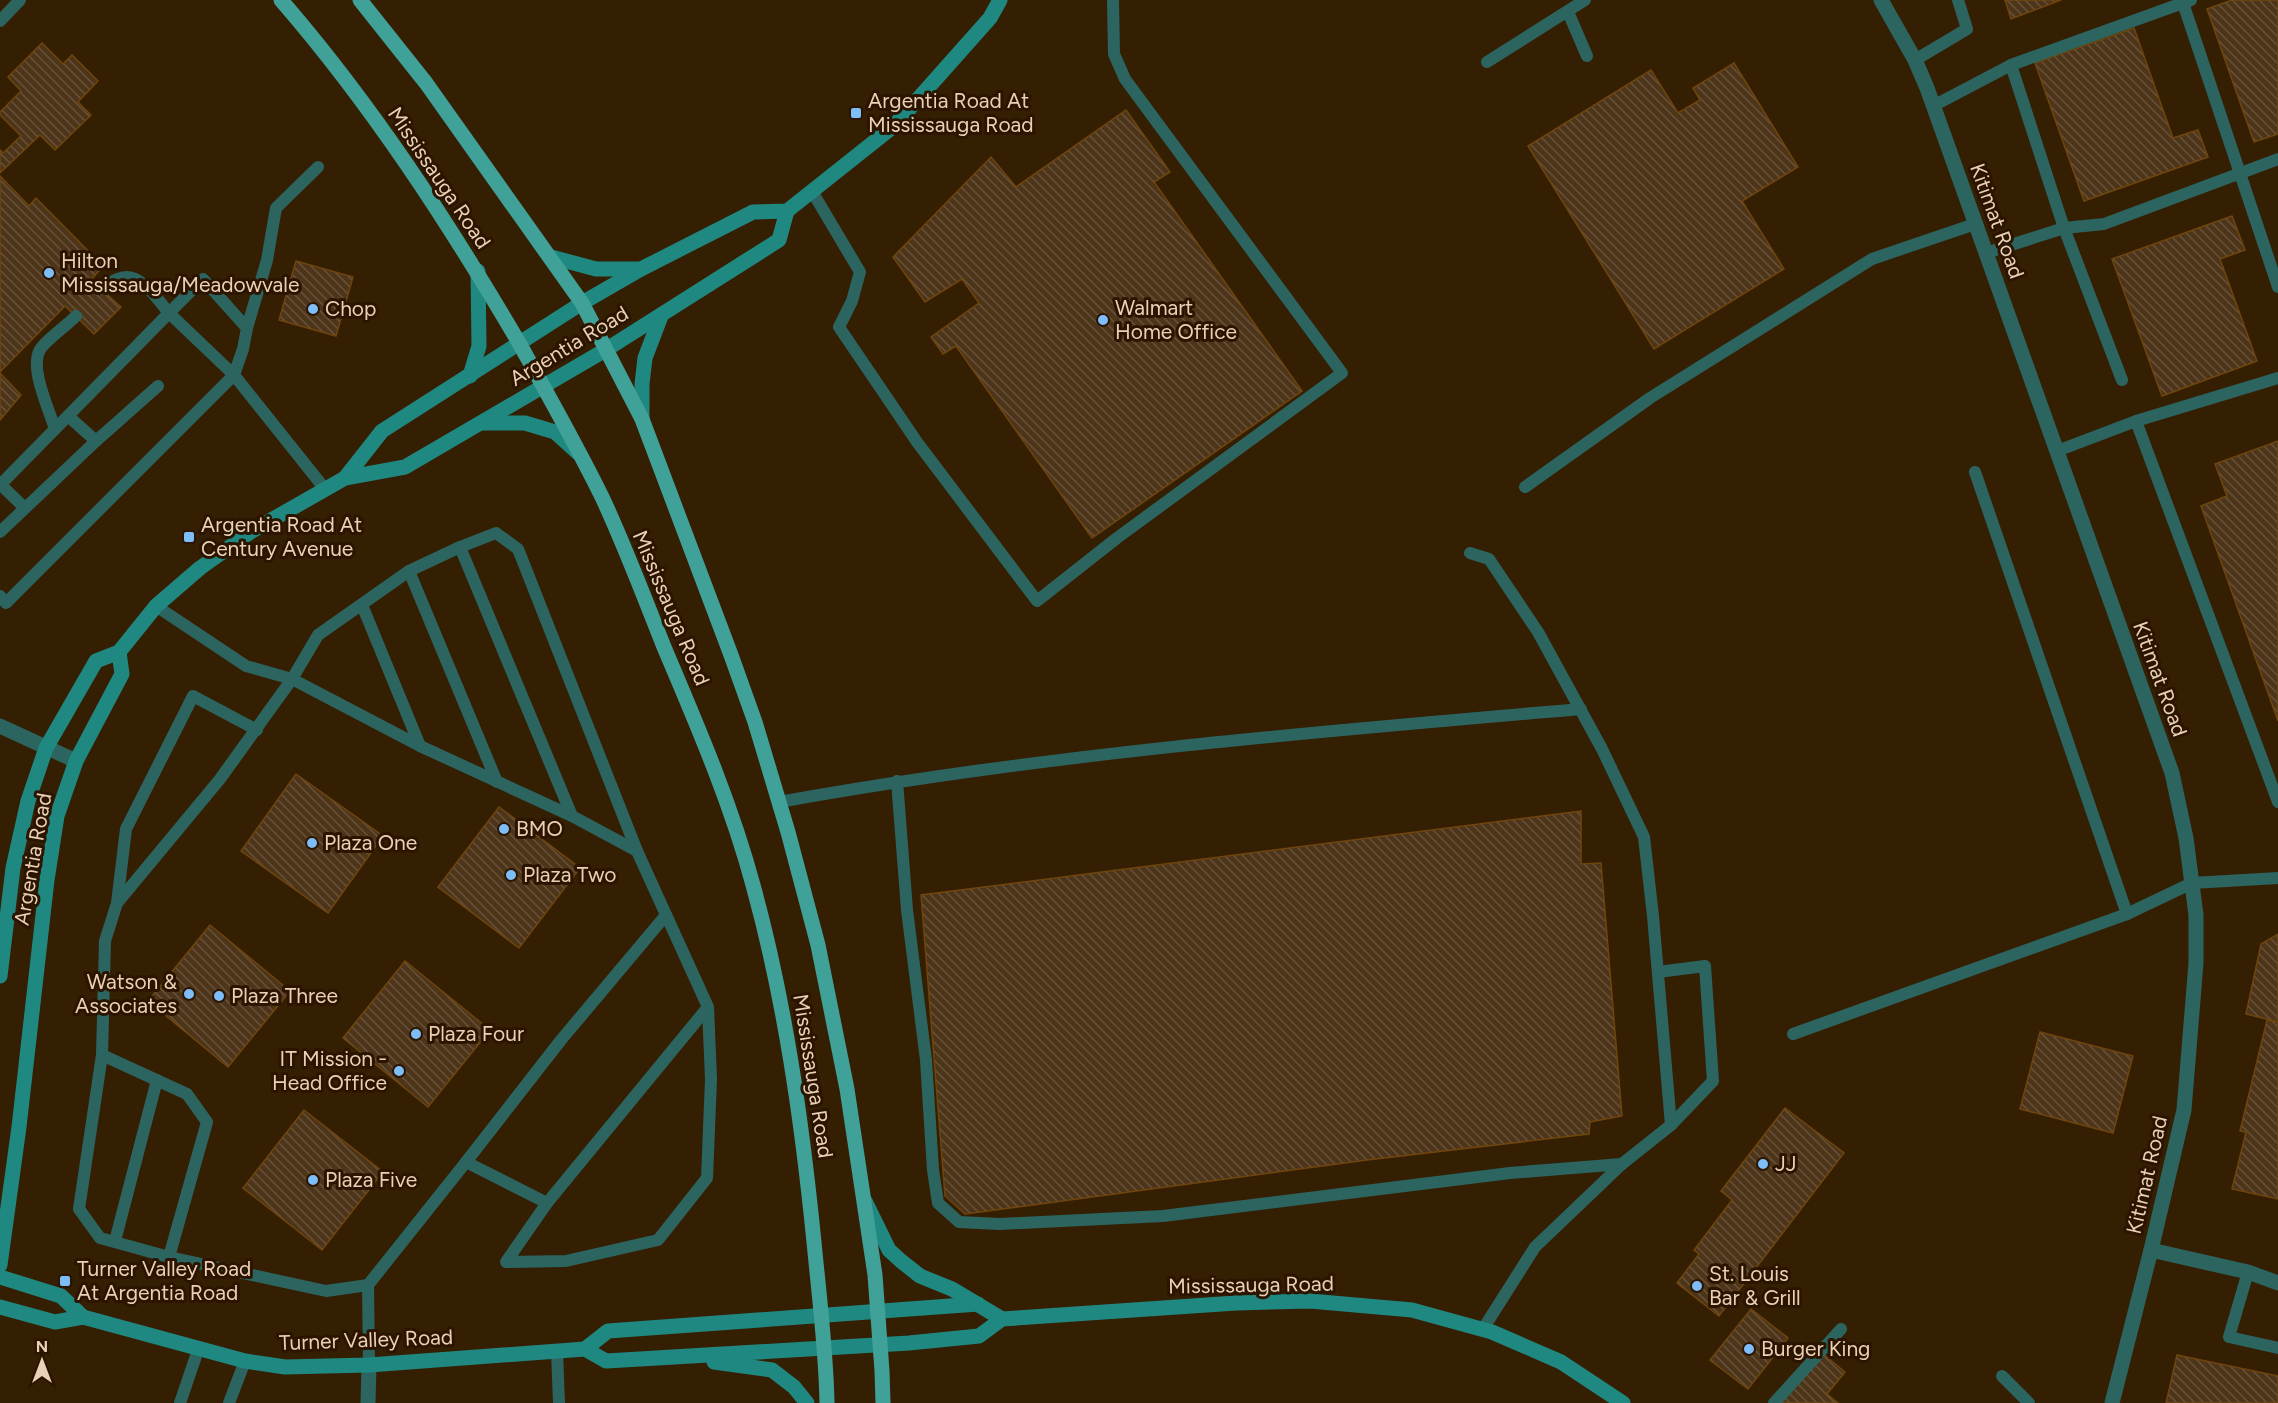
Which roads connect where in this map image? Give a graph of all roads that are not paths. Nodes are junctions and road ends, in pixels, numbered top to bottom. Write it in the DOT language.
graph roads {
  1 [pos="20,0"];
  2 [pos="281,0"];
  3 [pos="360,0"];
  4 [pos="1000,0"];
  5 [pos="1113,0"];
  6 [pos="1585,0"];
  7 [pos="1881,0"];
  8 [pos="1958,0"];
  9 [pos="2187,1"];
  10 [pos="1568,12"];
  11 [pos="0,21"];
  12 [pos="1587,56"];
  13 [pos="1915,60"];
  14 [pos="1487,62"];
  15 [pos="2011,65"];
  16 [pos="1933,106"];
  17 [pos="2278,159"];
  18 [pos="318,167"];
  19 [pos="2239,173"];
  20 [pos="813,192"];
  21 [pos="787,212"];
  22 [pos="1976,225"];
  23 [pos="2064,228"];
  24 [pos="1986,253"];
  25 [pos="551,257"];
  26 [pos="641,268"];
  27 [pos="478,272"];
  28 [pos="2278,287"];
  29 [pos="102,289"];
  30 [pos="582,303"];
  31 [pos="169,313"];
  32 [pos="76,316"];
  33 [pos="661,316"];
  34 [pos="247,328"];
  35 [pos="519,344"];
  36 [pos="607,349"];
  37 [pos="234,375"];
  38 [pos="470,376"];
  39 [pos="2278,378"];
  40 [pos="2122,380"];
  41 [pos="158,386"];
  42 [pos="544,386"];
  43 [pos="68,416"];
  44 [pos="642,419"];
  45 [pos="2136,421"];
  46 [pos="480,423"];
  47 [pos="55,429"];
  48 [pos="96,441"];
  49 [pos="2057,451"];
  50 [pos="579,454"];
  51 [pos="1976,472"];
  52 [pos="345,478"];
  53 [pos="0,485"];
  54 [pos="1525,488"];
  55 [pos="325,489"];
  56 [pos="25,508"];
  57 [pos="0,532"];
  58 [pos="459,547"];
  59 [pos="1470,553"];
  60 [pos="409,571"];
  61 [pos="0,596"];
  62 [pos="362,604"];
  63 [pos="156,606"];
  64 [pos="119,652"];
  65 [pos="292,679"];
  66 [pos="1581,709"];
  67 [pos="0,726"];
  68 [pos="257,729"];
  69 [pos="420,746"];
  70 [pos="46,748"];
  71 [pos="76,760"];
  72 [pos="897,781"];
  73 [pos="497,782"];
  74 [pos="779,802"];
  75 [pos="2278,802"];
  76 [pos="572,816"];
  77 [pos="637,850"];
  78 [pos="2278,878"];
  79 [pos="2192,883"];
  80 [pos="117,903"];
  81 [pos="2127,914"];
  82 [pos="666,915"];
  83 [pos="1658,972"];
  84 [pos="0,976"];
  85 [pos="708,1007"];
  86 [pos="1793,1034"];
  87 [pos="102,1055"];
  88 [pos="156,1080"];
  89 [pos="1671,1125"];
  90 [pos="466,1162"];
  91 [pos="1622,1164"];
  92 [pos="865,1201"];
  93 [pos="547,1203"];
  94 [pos="116,1241"];
  95 [pos="2151,1250"];
  96 [pos="169,1257"];
  97 [pos="0,1265"];
  98 [pos="2248,1272"];
  99 [pos="0,1277"];
  100 [pos="2278,1283"];
  101 [pos="368,1285"];
  102 [pos="978,1304"];
  103 [pos="0,1307"];
  104 [pos="878,1311"];
  105 [pos="821,1314"];
  106 [pos="83,1317"];
  107 [pos="1002,1319"];
  108 [pos="1483,1329"];
  109 [pos="1841,1329"];
  110 [pos="880,1344"];
  111 [pos="824,1347"];
  112 [pos="2278,1348"];
  113 [pos="585,1349"];
  114 [pos="198,1350"];
  115 [pos="557,1351"];
  116 [pos="684,1358"];
  117 [pos="245,1361"];
  118 [pos="369,1365"];
  119 [pos="2002,1376"];
  120 [pos="180,1403"];
  121 [pos="229,1403"];
  122 [pos="368,1403"];
  123 [pos="559,1403"];
  124 [pos="807,1403"];
  125 [pos="827,1403"];
  126 [pos="883,1403"];
  127 [pos="1623,1403"];
  128 [pos="1774,1403"];
  129 [pos="2030,1403"];
  130 [pos="2112,1403"];
  1 -- 11 [label="lane"];
  2 -- 27 [label="main road, Mississauga Road"];
  3 -- 25 [label="main road, Mississauga Road"];
  4 -- 20 [label="street"];
  5 -- 20 [label="lane"];
  6 -- 10 [label="lane"];
  7 -- 13 [label="street, Kitimat Road"];
  8 -- 13 [label="lane"];
  9 -- 15 [label="lane"];
  9 -- 19 [label="lane"];
  10 -- 12 [label="lane"];
  10 -- 14 [label="lane"];
  13 -- 16 [label="street, Kitimat Road"];
  15 -- 16 [label="lane"];
  15 -- 23 [label="lane"];
  16 -- 22 [label="street, Kitimat Road"];
  17 -- 19 [label="lane"];
  18 -- 34 [label="lane"];
  19 -- 23 [label="lane"];
  19 -- 28 [label="lane"];
  20 -- 21 [label="street"];
  21 -- 26 [label="street, Argentia Road"];
  21 -- 33 [label="street, Argentia Road"];
  22 -- 24 [label="street, Kitimat Road"];
  22 -- 54 [label="lane"];
  23 -- 24 [label="lane"];
  23 -- 40 [label="lane"];
  24 -- 49 [label="street, Kitimat Road"];
  25 -- 26 [label="street"];
  25 -- 30 [label="main road, Mississauga Road"];
  26 -- 30 [label="street, Argentia Road"];
  27 -- 35 [label="main road, Mississauga Road"];
  27 -- 38 [label="street"];
  29 -- 31 [label="lane"];
  30 -- 35 [label="street, Argentia Road"];
  30 -- 36 [label="main road, Mississauga Road"];
  31 -- 34 [label="lane"];
  31 -- 37 [label="lane"];
  31 -- 43 [label="lane"];
  32 -- 47 [label="lane"];
  33 -- 36 [label="street, Argentia Road"];
  33 -- 44 [label="street"];
  34 -- 37 [label="lane"];
  35 -- 38 [label="street, Argentia Road"];
  35 -- 42 [label="main road, Mississauga Road"];
  36 -- 42 [label="street, Argentia Road"];
  36 -- 44 [label="main road, Mississauga Road"];
  37 -- 55 [label="lane"];
  37 -- 61 [label="lane"];
  38 -- 52 [label="street, Argentia Road"];
  39 -- 45 [label="lane"];
  41 -- 48 [label="lane"];
  42 -- 46 [label="street, Argentia Road"];
  42 -- 50 [label="main road, Mississauga Road"];
  43 -- 47 [label="lane"];
  43 -- 48 [label="lane"];
  44 -- 74 [label="main road, Mississauga Road"];
  45 -- 49 [label="lane"];
  45 -- 75 [label="lane"];
  46 -- 50 [label="street"];
  46 -- 52 [label="street, Argentia Road"];
  47 -- 53 [label="lane"];
  48 -- 56 [label="lane"];
  49 -- 79 [label="street, Kitimat Road"];
  50 -- 105 [label="main road, Mississauga Road"];
  51 -- 81 [label="lane"];
  52 -- 55 [label="street, Argentia Road"];
  53 -- 56 [label="lane"];
  55 -- 63 [label="street, Argentia Road"];
  56 -- 57 [label="lane"];
  58 -- 60 [label="lane"];
  58 -- 76 [label="lane"];
  58 -- 77 [label="lane"];
  59 -- 66 [label="lane"];
  60 -- 62 [label="lane"];
  60 -- 73 [label="lane"];
  62 -- 65 [label="lane"];
  62 -- 69 [label="lane"];
  63 -- 64 [label="street, Argentia Road"];
  63 -- 65 [label="lane"];
  64 -- 70 [label="street, Argentia Road"];
  64 -- 71 [label="street, Argentia Road"];
  65 -- 68 [label="lane"];
  65 -- 69 [label="lane"];
  66 -- 72 [label="lane"];
  66 -- 83 [label="lane"];
  67 -- 70 [label="street"];
  68 -- 80 [label="lane"];
  68 -- 80 [label="lane"];
  69 -- 73 [label="lane"];
  70 -- 71 [label="street"];
  70 -- 84 [label="street, Argentia Road"];
  71 -- 97 [label="street, Argentia Road"];
  72 -- 74 [label="lane"];
  72 -- 91 [label="lane"];
  73 -- 76 [label="lane"];
  74 -- 92 [label="main road, Mississauga Road"];
  76 -- 77 [label="lane"];
  77 -- 82 [label="lane"];
  78 -- 79 [label="lane"];
  79 -- 81 [label="lane"];
  79 -- 95 [label="street, Kitimat Road"];
  80 -- 87 [label="lane"];
  81 -- 86 [label="lane"];
  82 -- 85 [label="lane"];
  82 -- 90 [label="lane"];
  83 -- 89 [label="lane"];
  83 -- 89 [label="lane"];
  85 -- 93 [label="lane"];
  85 -- 93 [label="lane"];
  87 -- 88 [label="lane"];
  87 -- 94 [label="lane"];
  88 -- 94 [label="lane"];
  88 -- 96 [label="lane"];
  89 -- 91 [label="lane"];
  90 -- 93 [label="lane"];
  90 -- 101 [label="lane"];
  91 -- 108 [label="lane"];
  92 -- 102 [label="street"];
  92 -- 104 [label="main road, Mississauga Road"];
  94 -- 96 [label="lane"];
  95 -- 98 [label="street"];
  95 -- 130 [label="street, Kitimat Road"];
  96 -- 101 [label="lane"];
  98 -- 100 [label="street"];
  98 -- 112 [label="lane"];
  99 -- 106 [label="street, Turner Valley Road"];
  101 -- 118 [label="lane"];
  102 -- 104 [label="street"];
  102 -- 107 [label="street"];
  103 -- 106 [label="street, Turner Valley Road"];
  104 -- 105 [label="street"];
  104 -- 110 [label="main road, Mississauga Road"];
  105 -- 111 [label="main road, Mississauga Road"];
  105 -- 113 [label="street"];
  106 -- 114 [label="street, Turner Valley Road"];
  107 -- 108 [label="street, Mississauga Road"];
  107 -- 110 [label="street"];
  108 -- 127 [label="street, Mississauga Road"];
  109 -- 128 [label="lane"];
  110 -- 111 [label="street"];
  110 -- 126 [label="main road, Mississauga Road"];
  111 -- 116 [label="street, Turner Valley Road"];
  111 -- 125 [label="main road, Mississauga Road"];
  113 -- 115 [label="street, Turner Valley Road"];
  113 -- 116 [label="street, Turner Valley Road"];
  114 -- 117 [label="street, Turner Valley Road"];
  114 -- 120 [label="lane"];
  115 -- 118 [label="street, Turner Valley Road"];
  115 -- 123 [label="lane"];
  116 -- 124 [label="street"];
  117 -- 118 [label="street, Turner Valley Road"];
  117 -- 121 [label="lane"];
  118 -- 122 [label="street"];
  119 -- 129 [label="lane"];
}
